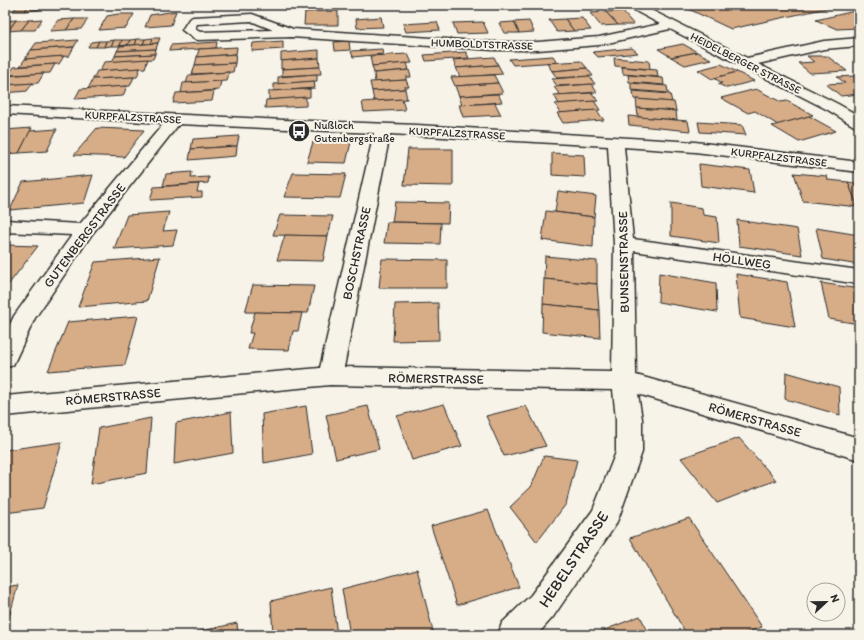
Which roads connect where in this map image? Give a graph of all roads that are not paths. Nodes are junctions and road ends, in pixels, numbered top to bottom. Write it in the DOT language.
graph roads {
  1 [pos="632,5"];
  2 [pos="670,25"];
  3 [pos="291,33"];
  4 [pos="859,42"];
  5 [pos="744,63"];
  6 [pos="859,105"];
  7 [pos="833,107"];
  8 [pos="5,110"];
  9 [pos="175,119"];
  10 [pos="859,123"];
  11 [pos="382,129"];
  12 [pos="616,143"];
  13 [pos="859,167"];
  14 [pos="5,226"];
  15 [pos="85,230"];
  16 [pos="624,244"];
  17 [pos="859,277"];
  18 [pos="5,359"];
  19 [pos="330,376"];
  20 [pos="624,381"];
  21 [pos="5,406"];
  22 [pos="859,449"];
  23 [pos="514,635"];
  1 -- 2 [label="street, HEIDELBERGER STRASSE"];
  2 -- 3 [label="street, HUMBOLDTSTRASSE"];
  2 -- 5 [label="street, HEIDELBERGER STRASSE"];
  3 -- 3 [label="street, HUMBOLDTSTRASSE"];
  4 -- 5 [label="street"];
  5 -- 7 [label="street, HEIDELBERGER STRASSE"];
  6 -- 7 [label="street"];
  7 -- 10 [label="street, HEIDELBERGER STRASSE"];
  8 -- 9 [label="street, KURPFALZSTRASSE"];
  9 -- 11 [label="street, KURPFALZSTRASSE"];
  9 -- 15 [label="street, GUTENBERGSTRASSE"];
  11 -- 12 [label="street, KURPFALZSTRASSE"];
  11 -- 19 [label="street, BOSCHSTRASSE"];
  12 -- 13 [label="street, KURPFALZSTRASSE"];
  12 -- 16 [label="street, BUNSENSTRASSE"];
  14 -- 15 [label="street"];
  15 -- 18 [label="street, GUTENBERGSTRASSE"];
  16 -- 17 [label="street, HÖLLWEG"];
  16 -- 20 [label="street, BUNSENSTRASSE"];
  19 -- 20 [label="street, RÖMERSTRASSE"];
  19 -- 21 [label="street, RÖMERSTRASSE"];
  20 -- 22 [label="street, RÖMERSTRASSE"];
  20 -- 23 [label="street, HEBELSTRASSE"];
}
